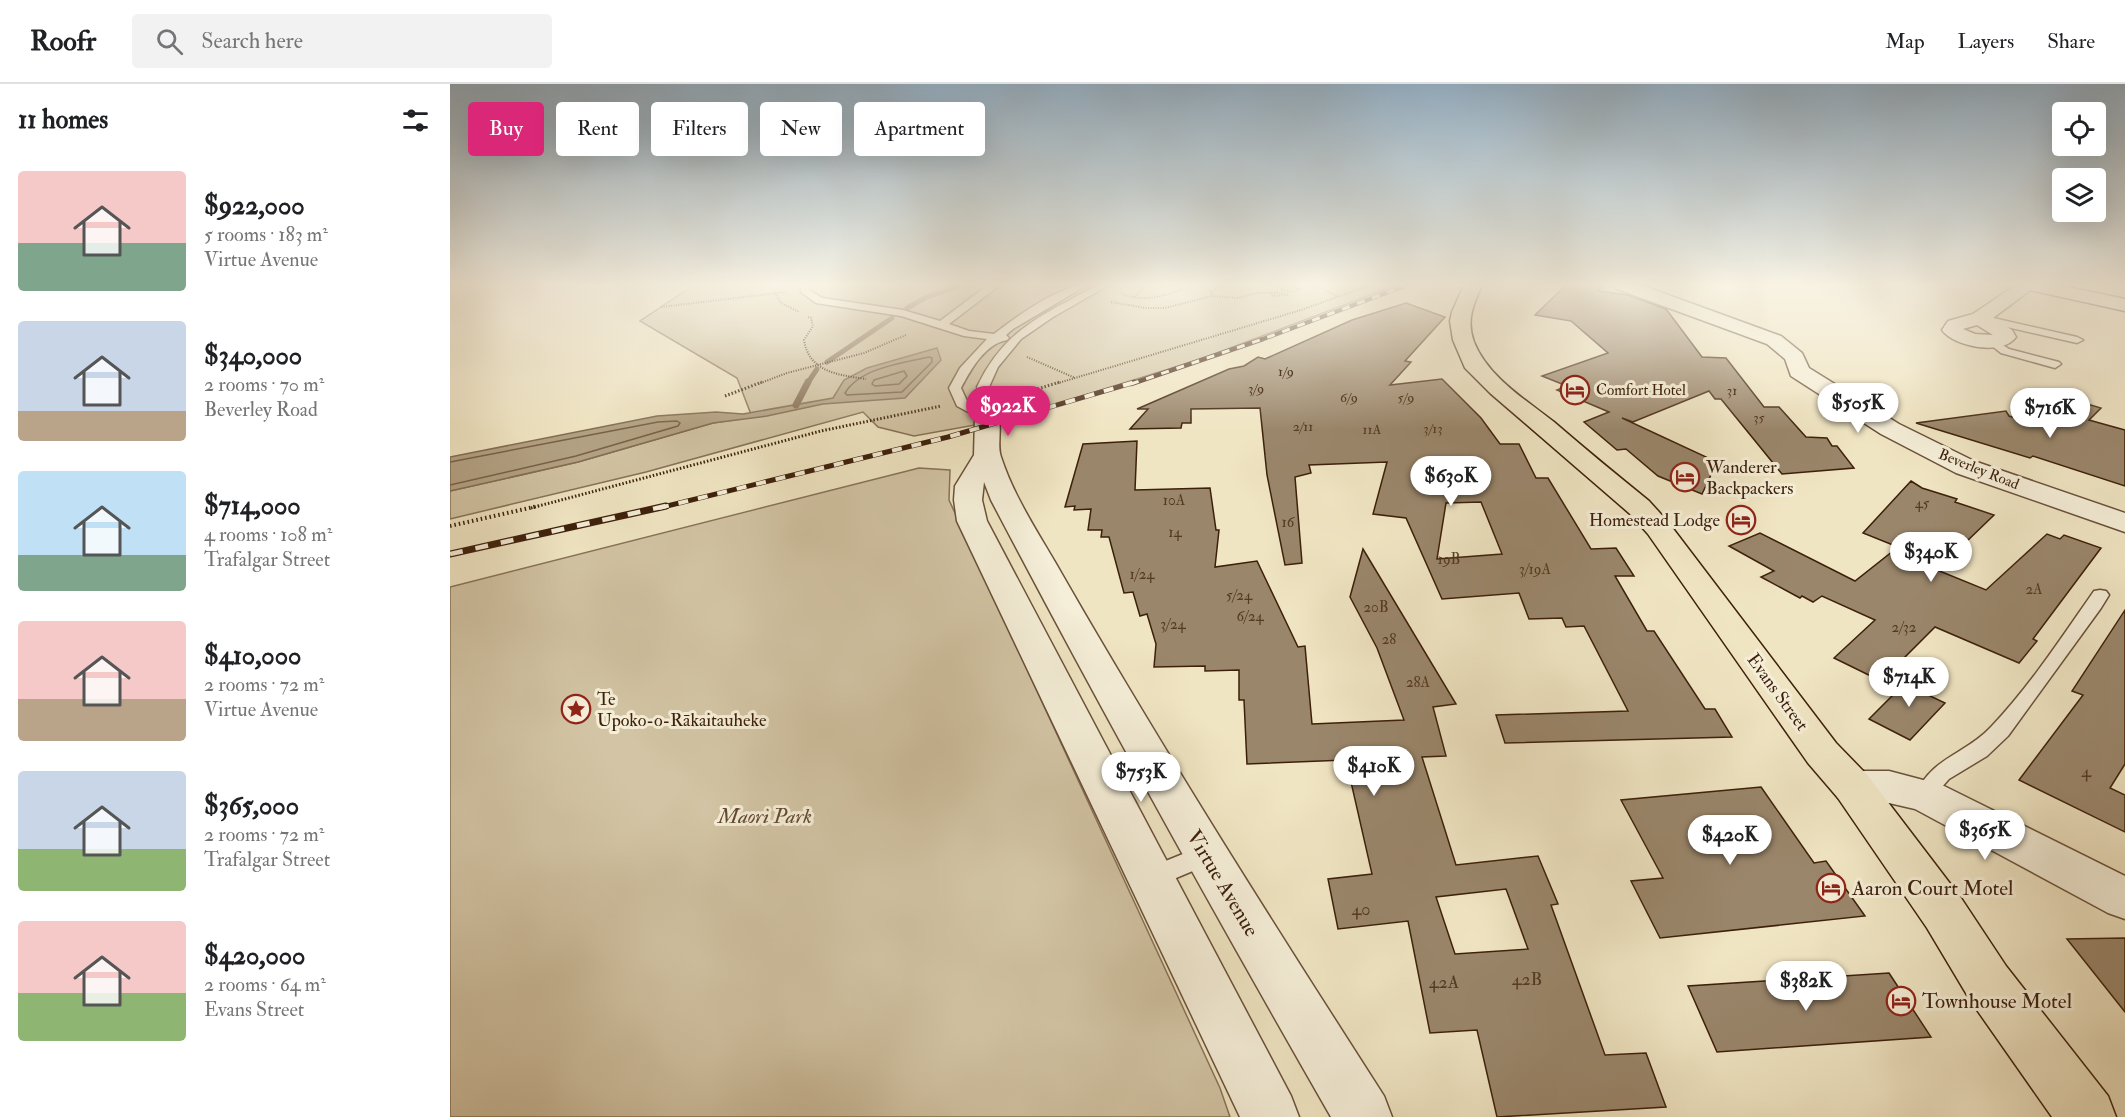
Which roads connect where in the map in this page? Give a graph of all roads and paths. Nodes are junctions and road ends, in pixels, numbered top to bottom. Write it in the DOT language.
graph roads {
  1 [pos="808,333"];
  2 [pos="966,333"];
  3 [pos="1001,333"];
  4 [pos="1021,333"];
  5 [pos="1224,333"];
  6 [pos="1462,333"];
  7 [pos="1755,333"];
  8 [pos="1955,333"];
  9 [pos="2004,333"];
  10 [pos="2047,333"];
  11 [pos="909,335"];
  12 [pos="995,337"];
  13 [pos="1014,338"];
  14 [pos="2077,340"];
  15 [pos="1992,341"];
  16 [pos="1001,354"];
  17 [pos="2055,364"];
  18 [pos="818,365"];
  19 [pos="1076,378"];
  20 [pos="866,379"];
  21 [pos="725,396"];
  22 [pos="1006,398"];
  23 [pos="943,406"];
  24 [pos="987,437"];
  25 [pos="2125,523"];
  26 [pos="450,526"];
  27 [pos="2100,595"];
  28 [pos="1853,787"];
  29 [pos="1927,796"];
  30 [pos="1205,855"];
  31 [pos="1150,878"];
  32 [pos="2125,899"];
  33 [pos="1270,1117"];
  34 [pos="1363,1117"];
  35 [pos="2087,1117"];
  1 -- 18 [label="path"];
  2 -- 12 [label="lane"];
  3 -- 12 [label="lane"];
  4 -- 13 [label="lane, Virtue Avenue"];
  5 -- 19 [label="path"];
  6 -- 28 [label="highway, Evans Street"];
  7 -- 25 [label="street, Beverley Road"];
  8 -- 15 [label="street"];
  9 -- 15 [label="street"];
  10 -- 14 [label="lane"];
  11 -- 18 [label="path"];
  12 -- 13 [label="lane"];
  12 -- 24 [label="lane"];
  13 -- 16 [label="lane, Virtue Avenue"];
  15 -- 17 [label="lane"];
  16 -- 19 [label="path"];
  16 -- 24 [label="lane, Virtue Avenue"];
  18 -- 20 [label="path"];
  18 -- 21 [label="path"];
  19 -- 22 [label="path"];
  23 -- 26 [label="path"];
  24 -- 30 [label="street, Virtue Avenue"];
  24 -- 31 [label="street"];
  27 -- 29 [label="lane"];
  28 -- 29 [label="street"];
  28 -- 35 [label="highway, Evans Street"];
  29 -- 32 [label="street"];
  30 -- 31 [label="lane"];
  30 -- 34 [label="street, Virtue Avenue"];
  31 -- 33 [label="street"];
}
